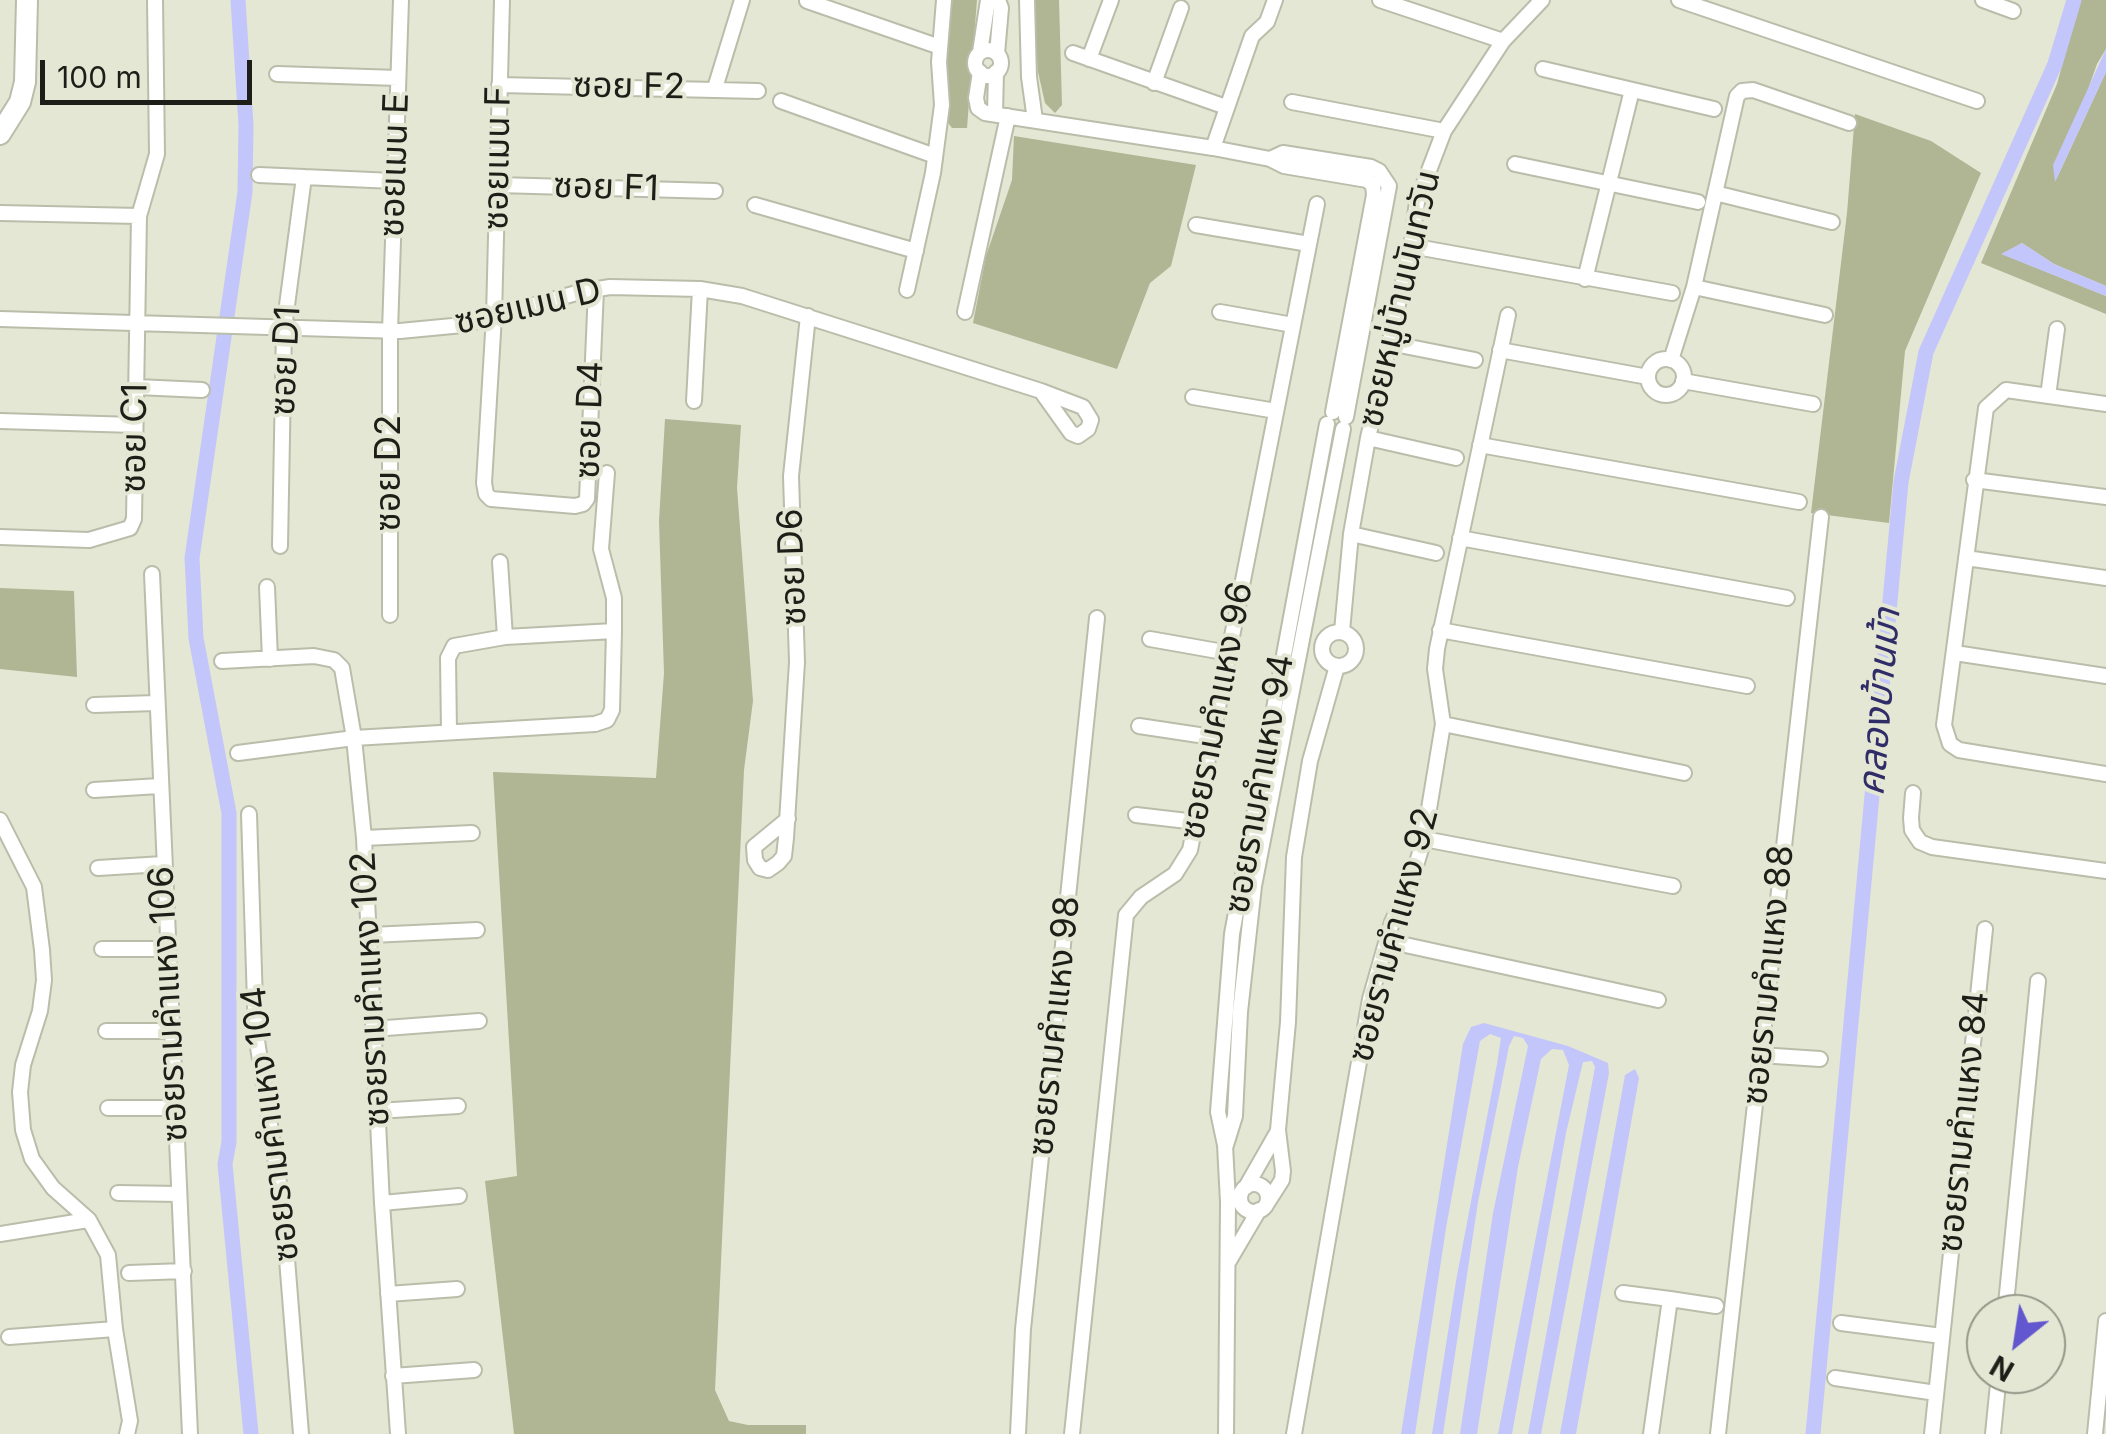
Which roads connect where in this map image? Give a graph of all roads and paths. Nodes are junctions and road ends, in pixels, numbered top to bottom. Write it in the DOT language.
graph roads {
  1 [pos="27,0"];
  2 [pos="155,0"];
  3 [pos="401,0"];
  4 [pos="502,0"];
  5 [pos="742,0"];
  6 [pos="944,0"];
  7 [pos="988,0"];
  8 [pos="998,0"];
  9 [pos="1027,0"];
  10 [pos="1110,0"];
  11 [pos="1275,0"];
  12 [pos="1380,0"];
  13 [pos="1542,0"];
  14 [pos="1679,0"];
  15 [pos="1983,0"];
  16 [pos="807,2"];
  17 [pos="1181,8"];
  18 [pos="2013,10"];
  19 [pos="1503,41"];
  20 [pos="940,47"];
  21 [pos="980,52"];
  22 [pos="997,54"];
  23 [pos="1072,54"];
  24 [pos="1090,60"];
  25 [pos="1544,69"];
  26 [pos="988,72"];
  27 [pos="277,74"];
  28 [pos="398,78"];
  29 [pos="1154,83"];
  30 [pos="499,85"];
  31 [pos="715,88"];
  32 [pos="1632,90"];
  33 [pos="758,91"];
  34 [pos="781,101"];
  35 [pos="1977,101"];
  36 [pos="1292,102"];
  37 [pos="1226,106"];
  38 [pos="1714,110"];
  39 [pos="1002,115"];
  40 [pos="1035,120"];
  41 [pos="1849,122"];
  42 [pos="1444,131"];
  43 [pos="0,134"];
  44 [pos="1214,148"];
  45 [pos="935,156"];
  46 [pos="1515,164"];
  47 [pos="259,174"];
  48 [pos="304,178"];
  49 [pos="394,181"];
  50 [pos="1610,184"];
  51 [pos="497,185"];
  52 [pos="715,191"];
  53 [pos="1715,192"];
  54 [pos="1698,202"];
  55 [pos="1317,204"];
  56 [pos="755,205"];
  57 [pos="0,212"];
  58 [pos="140,216"];
  59 [pos="1832,222"];
  60 [pos="1196,225"];
  61 [pos="1309,244"];
  62 [pos="1411,246"];
  63 [pos="916,251"];
  64 [pos="1585,279"];
  65 [pos="1694,288"];
  66 [pos="596,289"];
  67 [pos="700,289"];
  68 [pos="907,290"];
  69 [pos="1672,293"];
  70 [pos="965,312"];
  71 [pos="1220,312"];
  72 [pos="1508,315"];
  73 [pos="1826,315"];
  74 [pos="494,316"];
  75 [pos="808,316"];
  76 [pos="0,319"];
  77 [pos="138,324"];
  78 [pos="1293,326"];
  79 [pos="284,328"];
  80 [pos="2057,329"];
  81 [pos="390,331"];
  82 [pos="1390,343"];
  83 [pos="1500,350"];
  84 [pos="1475,360"];
  85 [pos="1672,360"];
  86 [pos="1648,376"];
  87 [pos="1683,381"];
  88 [pos="136,387"];
  89 [pos="202,390"];
  90 [pos="1040,392"];
  91 [pos="2048,396"];
  92 [pos="1193,397"];
  93 [pos="694,400"];
  94 [pos="1813,404"];
  95 [pos="2106,404"];
  96 [pos="1276,411"];
  97 [pos="0,421"];
  98 [pos="135,425"];
  99 [pos="1368,438"];
  100 [pos="1480,445"];
  101 [pos="1456,458"];
  102 [pos="606,472"];
  103 [pos="1974,480"];
  104 [pos="2106,497"];
  105 [pos="1799,502"];
  106 [pos="538,504"];
  107 [pos="1821,516"];
  108 [pos="1351,534"];
  109 [pos="0,537"];
  110 [pos="1460,538"];
  111 [pos="280,546"];
  112 [pos="1436,553"];
  113 [pos="1966,558"];
  114 [pos="500,562"];
  115 [pos="152,574"];
  116 [pos="2106,578"];
  117 [pos="267,587"];
  118 [pos="1788,598"];
  119 [pos="390,615"];
  120 [pos="1097,618"];
  121 [pos="1440,630"];
  122 [pos="614,631"];
  123 [pos="1342,631"];
  124 [pos="505,637"];
  125 [pos="1150,640"];
  126 [pos="1229,653"];
  127 [pos="1955,653"];
  128 [pos="270,659"];
  129 [pos="222,662"];
  130 [pos="1337,666"];
  131 [pos="2106,676"];
  132 [pos="1747,686"];
  133 [pos="156,704"];
  134 [pos="94,705"];
  135 [pos="1444,724"];
  136 [pos="1139,726"];
  137 [pos="449,732"];
  138 [pos="1212,736"];
  139 [pos="354,738"];
  140 [pos="238,753"];
  141 [pos="1684,773"];
  142 [pos="2106,774"];
  143 [pos="159,786"];
  144 [pos="94,790"];
  145 [pos="1914,793"];
  146 [pos="248,814"];
  147 [pos="1136,816"];
  148 [pos="788,819"];
  149 [pos="0,820"];
  150 [pos="1196,822"];
  151 [pos="472,833"];
  152 [pos="364,838"];
  153 [pos="1424,838"];
  154 [pos="163,864"];
  155 [pos="98,868"];
  156 [pos="2106,871"];
  157 [pos="1673,886"];
  158 [pos="1985,929"];
  159 [pos="477,930"];
  160 [pos="371,935"];
  161 [pos="1387,940"];
  162 [pos="102,949"];
  163 [pos="166,949"];
  164 [pos="2038,982"];
  165 [pos="1658,1000"];
  166 [pos="478,1021"];
  167 [pos="373,1028"];
  168 [pos="106,1031"];
  169 [pos="170,1031"];
  170 [pos="1760,1055"];
  171 [pos="1820,1060"];
  172 [pos="458,1106"];
  173 [pos="108,1108"];
  174 [pos="174,1108"];
  175 [pos="377,1111"];
  176 [pos="1278,1130"];
  177 [pos="118,1194"];
  178 [pos="179,1194"];
  179 [pos="1243,1194"];
  180 [pos="459,1196"];
  181 [pos="382,1202"];
  182 [pos="1262,1208"];
  183 [pos="88,1220"];
  184 [pos="0,1234"];
  185 [pos="1229,1234"];
  186 [pos="1228,1262"];
  187 [pos="184,1271"];
  188 [pos="129,1273"];
  189 [pos="457,1289"];
  190 [pos="1624,1293"];
  191 [pos="388,1294"];
  192 [pos="2007,1294"];
  193 [pos="1670,1299"];
  194 [pos="1716,1306"];
  195 [pos="2106,1320"];
  196 [pos="1841,1323"];
  197 [pos="115,1329"];
  198 [pos="1942,1336"];
  199 [pos="9,1337"];
  200 [pos="474,1370"];
  201 [pos="394,1376"];
  202 [pos="1836,1378"];
  203 [pos="1936,1392"];
  204 [pos="1997,1394"];
  205 [pos="127,1434"];
  206 [pos="190,1434"];
  207 [pos="301,1434"];
  208 [pos="398,1434"];
  209 [pos="1018,1434"];
  210 [pos="1072,1434"];
  211 [pos="1226,1434"];
  212 [pos="1294,1434"];
  213 [pos="1651,1434"];
  214 [pos="1718,1434"];
  215 [pos="1932,1434"];
  216 [pos="1993,1434"];
  217 [pos="2094,1434"];
  1 -- 43 [label="street"];
  2 -- 58 [label="street, ซอย C1"];
  3 -- 28 [label="street, ซอยเมน E"];
  4 -- 30 [label="street, ซอยเมน F"];
  5 -- 31 [label="street"];
  6 -- 20 [label="street"];
  7 -- 21 [label="street"];
  8 -- 22 [label="street"];
  9 -- 40 [label="street"];
  10 -- 24 [label="street"];
  11 -- 37 [label="street"];
  12 -- 19 [label="street"];
  13 -- 19 [label="street, ซอยหมู่บ้านนันทวัน"];
  14 -- 35 [label="street"];
  15 -- 18 [label="street"];
  16 -- 20 [label="street"];
  17 -- 29 [label="street"];
  19 -- 42 [label="street, ซอยหมู่บ้านนันทวัน"];
  20 -- 45 [label="street"];
  21 -- 22 [label="street"];
  21 -- 26 [label="street"];
  22 -- 26 [label="street"];
  23 -- 24 [label="street"];
  24 -- 29 [label="street"];
  25 -- 32 [label="street"];
  26 -- 39 [label="street"];
  27 -- 28 [label="street"];
  28 -- 49 [label="street, ซอยเมน E"];
  29 -- 37 [label="street"];
  30 -- 31 [label="street, ซอย F2"];
  30 -- 51 [label="street, ซอยเมน F"];
  31 -- 33 [label="street, ซอย F2"];
  32 -- 38 [label="street"];
  32 -- 50 [label="street"];
  34 -- 45 [label="street"];
  36 -- 42 [label="street"];
  37 -- 44 [label="street"];
  39 -- 40 [label="street, ซอยรามคําแหง 94"];
  39 -- 70 [label="street"];
  40 -- 44 [label="street, ซอยรามคําแหง 94"];
  41 -- 53 [label="street"];
  42 -- 62 [label="street, ซอยหมู่บ้านนันทวัน"];
  44 -- 185 [label="street, ซอยรามคําแหง 94"];
  45 -- 63 [label="street"];
  46 -- 50 [label="street"];
  47 -- 48 [label="street"];
  48 -- 49 [label="street"];
  48 -- 79 [label="street, ซอย D1"];
  49 -- 81 [label="street, ซอยเมน E"];
  50 -- 54 [label="street"];
  50 -- 64 [label="street"];
  51 -- 52 [label="street, ซอย F1"];
  51 -- 74 [label="street, ซอยเมน F"];
  53 -- 59 [label="street"];
  53 -- 65 [label="street"];
  55 -- 61 [label="street, ซอยรามคําแหง 96"];
  56 -- 63 [label="street"];
  57 -- 58 [label="street"];
  58 -- 77 [label="street, ซอย C1"];
  60 -- 61 [label="street"];
  61 -- 78 [label="street, ซอยรามคําแหง 96"];
  62 -- 64 [label="street"];
  62 -- 82 [label="street, ซอยหมู่บ้านนันทวัน"];
  63 -- 68 [label="street"];
  64 -- 69 [label="street"];
  65 -- 73 [label="street"];
  65 -- 85 [label="street"];
  66 -- 67 [label="street, ซอยเมน D"];
  66 -- 74 [label="street, ซอยเมน D"];
  66 -- 106 [label="street, ซอย D4"];
  67 -- 75 [label="street, ซอยเมน D"];
  67 -- 93 [label="street"];
  71 -- 78 [label="street"];
  72 -- 83 [label="street, ซอยรามคําแหง 92"];
  74 -- 81 [label="street, ซอยเมน D"];
  74 -- 106 [label="street, ซอยเมน F"];
  75 -- 90 [label="street, ซอยเมน D"];
  75 -- 148 [label="street, ซอย D6"];
  76 -- 77 [label="street, ซอยเมน D"];
  77 -- 79 [label="street, ซอยเมน D"];
  77 -- 88 [label="street, ซอย C1"];
  78 -- 96 [label="street, ซอยรามคําแหง 96"];
  79 -- 81 [label="street, ซอยเมน D"];
  79 -- 111 [label="street, ซอย D1"];
  80 -- 91 [label="street"];
  81 -- 119 [label="street, ซอย D2"];
  82 -- 84 [label="street"];
  82 -- 99 [label="street, ซอยหมู่บ้านนันทวัน"];
  83 -- 86 [label="street"];
  83 -- 100 [label="street, ซอยรามคําแหง 92"];
  85 -- 86 [label="street"];
  85 -- 87 [label="street"];
  86 -- 87 [label="street"];
  87 -- 94 [label="street"];
  88 -- 89 [label="street"];
  88 -- 98 [label="street, ซอย C1"];
  91 -- 95 [label="street"];
  91 -- 103 [label="street"];
  92 -- 96 [label="street"];
  96 -- 126 [label="street, ซอยรามคําแหง 96"];
  97 -- 98 [label="street"];
  98 -- 109 [label="street, ซอย C1"];
  99 -- 101 [label="street"];
  99 -- 108 [label="street, ซอยหมู่บ้านนันทวัน"];
  100 -- 105 [label="street"];
  100 -- 110 [label="street, ซอยรามคําแหง 92"];
  102 -- 122 [label="street"];
  103 -- 104 [label="street"];
  103 -- 113 [label="street"];
  107 -- 170 [label="street, ซอยรามคำแหง 88"];
  108 -- 112 [label="street"];
  108 -- 123 [label="street, ซอยหมู่บ้านนันทวัน"];
  110 -- 118 [label="street"];
  110 -- 121 [label="street, ซอยรามคําแหง 92"];
  113 -- 116 [label="street"];
  113 -- 127 [label="street"];
  114 -- 124 [label="street"];
  115 -- 133 [label="street, ซอยรามคําแหง 106"];
  117 -- 128 [label="street"];
  120 -- 209 [label="street, ซอยรามคําแหง 98"];
  121 -- 132 [label="street"];
  121 -- 135 [label="street, ซอยรามคําแหง 92"];
  122 -- 124 [label="street"];
  122 -- 137 [label="street"];
  123 -- 130 [label="street, ซอยหมู่บ้านนันทวัน"];
  123 -- 130 [label="street, ซอยหมู่บ้านนันทวัน"];
  124 -- 137 [label="street"];
  125 -- 126 [label="street"];
  126 -- 138 [label="street, ซอยรามคําแหง 96"];
  127 -- 131 [label="street"];
  127 -- 142 [label="street"];
  128 -- 129 [label="street, ซอยรามคําแหง 102"];
  128 -- 139 [label="street, ซอยรามคําแหง 102"];
  130 -- 176 [label="street, ซอยหมู่บ้านนันทวัน"];
  133 -- 134 [label="street"];
  133 -- 143 [label="street, ซอยรามคําแหง 106"];
  135 -- 141 [label="street"];
  135 -- 153 [label="street, ซอยรามคําแหง 92"];
  136 -- 138 [label="street"];
  137 -- 139 [label="street"];
  138 -- 150 [label="street, ซอยรามคําแหง 96"];
  139 -- 140 [label="street"];
  139 -- 152 [label="street, ซอยรามคําแหง 102"];
  143 -- 144 [label="street"];
  143 -- 154 [label="street, ซอยรามคําแหง 106"];
  145 -- 156 [label="street"];
  146 -- 207 [label="street, ซอยรามคําแหง 104"];
  147 -- 150 [label="street"];
  149 -- 183 [label="street"];
  150 -- 210 [label="street, ซอยรามคําแหง 96"];
  151 -- 152 [label="street"];
  152 -- 160 [label="street, ซอยรามคําแหง 102"];
  153 -- 157 [label="street"];
  153 -- 161 [label="street, ซอยรามคําแหง 92"];
  154 -- 155 [label="street"];
  154 -- 163 [label="street, ซอยรามคําแหง 106"];
  158 -- 198 [label="street, ซอยรามคำแหง 84"];
  159 -- 160 [label="street"];
  160 -- 167 [label="street, ซอยรามคําแหง 102"];
  161 -- 165 [label="street"];
  161 -- 212 [label="street, ซอยรามคําแหง 92"];
  162 -- 163 [label="street"];
  163 -- 169 [label="street, ซอยรามคําแหง 106"];
  164 -- 192 [label="street"];
  166 -- 167 [label="street"];
  167 -- 175 [label="street, ซอยรามคําแหง 102"];
  168 -- 169 [label="street"];
  169 -- 174 [label="street, ซอยรามคําแหง 106"];
  170 -- 171 [label="street"];
  170 -- 214 [label="street, ซอยรามคำแหง 88"];
  172 -- 175 [label="street"];
  173 -- 174 [label="street"];
  174 -- 178 [label="street, ซอยรามคําแหง 106"];
  175 -- 181 [label="street, ซอยรามคําแหง 102"];
  176 -- 179 [label="street, ซอยหมู่บ้านนันทวัน"];
  176 -- 182 [label="street, ซอยหมู่บ้านนันทวัน"];
  177 -- 178 [label="street"];
  178 -- 187 [label="street, ซอยรามคําแหง 106"];
  179 -- 182 [label="street"];
  179 -- 182 [label="street"];
  179 -- 185 [label="street, ซอยหมู่บ้านนันทวัน"];
  180 -- 181 [label="street"];
  181 -- 191 [label="street, ซอยรามคําแหง 102"];
  182 -- 186 [label="street, ซอยหมู่บ้านนันทวัน"];
  183 -- 184 [label="street"];
  183 -- 197 [label="street"];
  185 -- 186 [label="street, ซอยรามคําแหง 94"];
  186 -- 211 [label="street, ซอยรามคําแหง 94"];
  187 -- 188 [label="street"];
  187 -- 206 [label="street, ซอยรามคําแหง 106"];
  189 -- 191 [label="street"];
  190 -- 193 [label="street"];
  191 -- 201 [label="street, ซอยรามคําแหง 102"];
  193 -- 194 [label="street"];
  193 -- 213 [label="street"];
  195 -- 217 [label="street"];
  196 -- 198 [label="street"];
  197 -- 199 [label="street"];
  197 -- 205 [label="street"];
  198 -- 203 [label="street, ซอยรามคำแหง 84"];
  200 -- 201 [label="street"];
  201 -- 208 [label="street, ซอยรามคําแหง 102"];
  202 -- 203 [label="street"];
  203 -- 215 [label="street, ซอยรามคำแหง 84"];
  204 -- 216 [label="street"];
}
